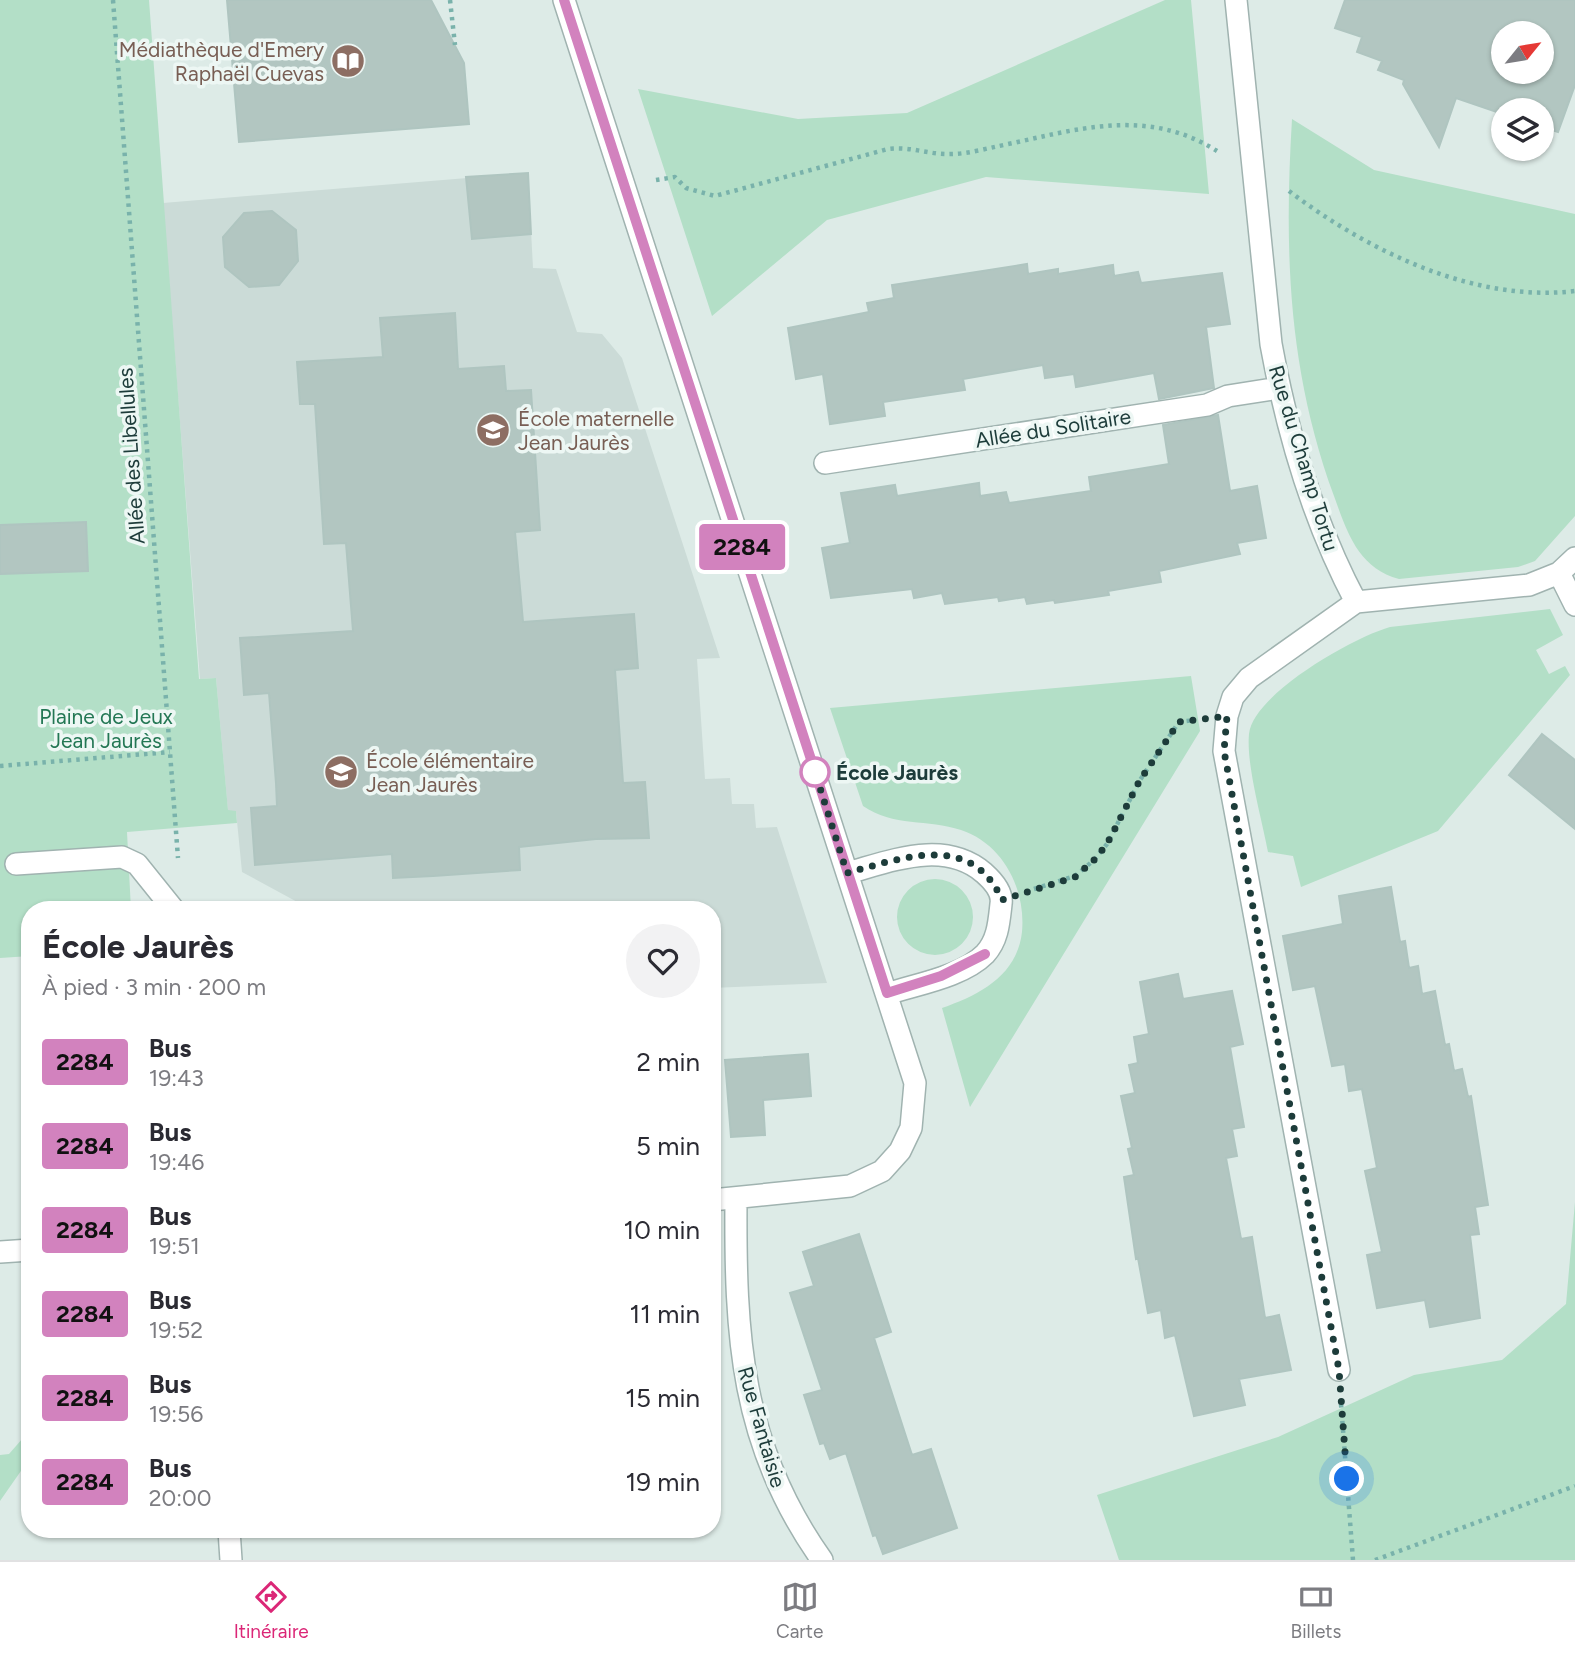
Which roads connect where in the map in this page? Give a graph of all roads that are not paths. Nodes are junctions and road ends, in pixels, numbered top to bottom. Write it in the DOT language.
graph roads {
  1 [pos="564,0"];
  2 [pos="1236,0"];
  3 [pos="1279,388"];
  4 [pos="825,463"];
  5 [pos="1575,558"];
  6 [pos="1559,573"];
  7 [pos="1356,602"];
  8 [pos="1575,605"];
  9 [pos="16,864"];
  10 [pos="847,873"];
  11 [pos="167,901"];
  12 [pos="887,993"];
  13 [pos="736,1198"];
  14 [pos="721,1199"];
  15 [pos="21,1251"];
  16 [pos="0,1252"];
  17 [pos="1339,1370"];
  18 [pos="230,1538"];
  19 [pos="231,1560"];
  20 [pos="822,1560"];
  1 -- 10 [label="street"];
  2 -- 3 [label="street, Rue du Champ Tortu"];
  3 -- 4 [label="street, Allée du Solitaire"];
  3 -- 7 [label="street, Rue du Champ Tortu"];
  5 -- 6 [label="street"];
  6 -- 7 [label="street"];
  6 -- 8 [label="street"];
  7 -- 17 [label="street"];
  9 -- 11 [label="street"];
  10 -- 12 [label="street"];
  10 -- 12 [label="street"];
  12 -- 13 [label="street"];
  13 -- 14 [label="street"];
  13 -- 20 [label="street, Rue Fantaisie"];
  15 -- 16 [label="street"];
  18 -- 19 [label="street"];
}
